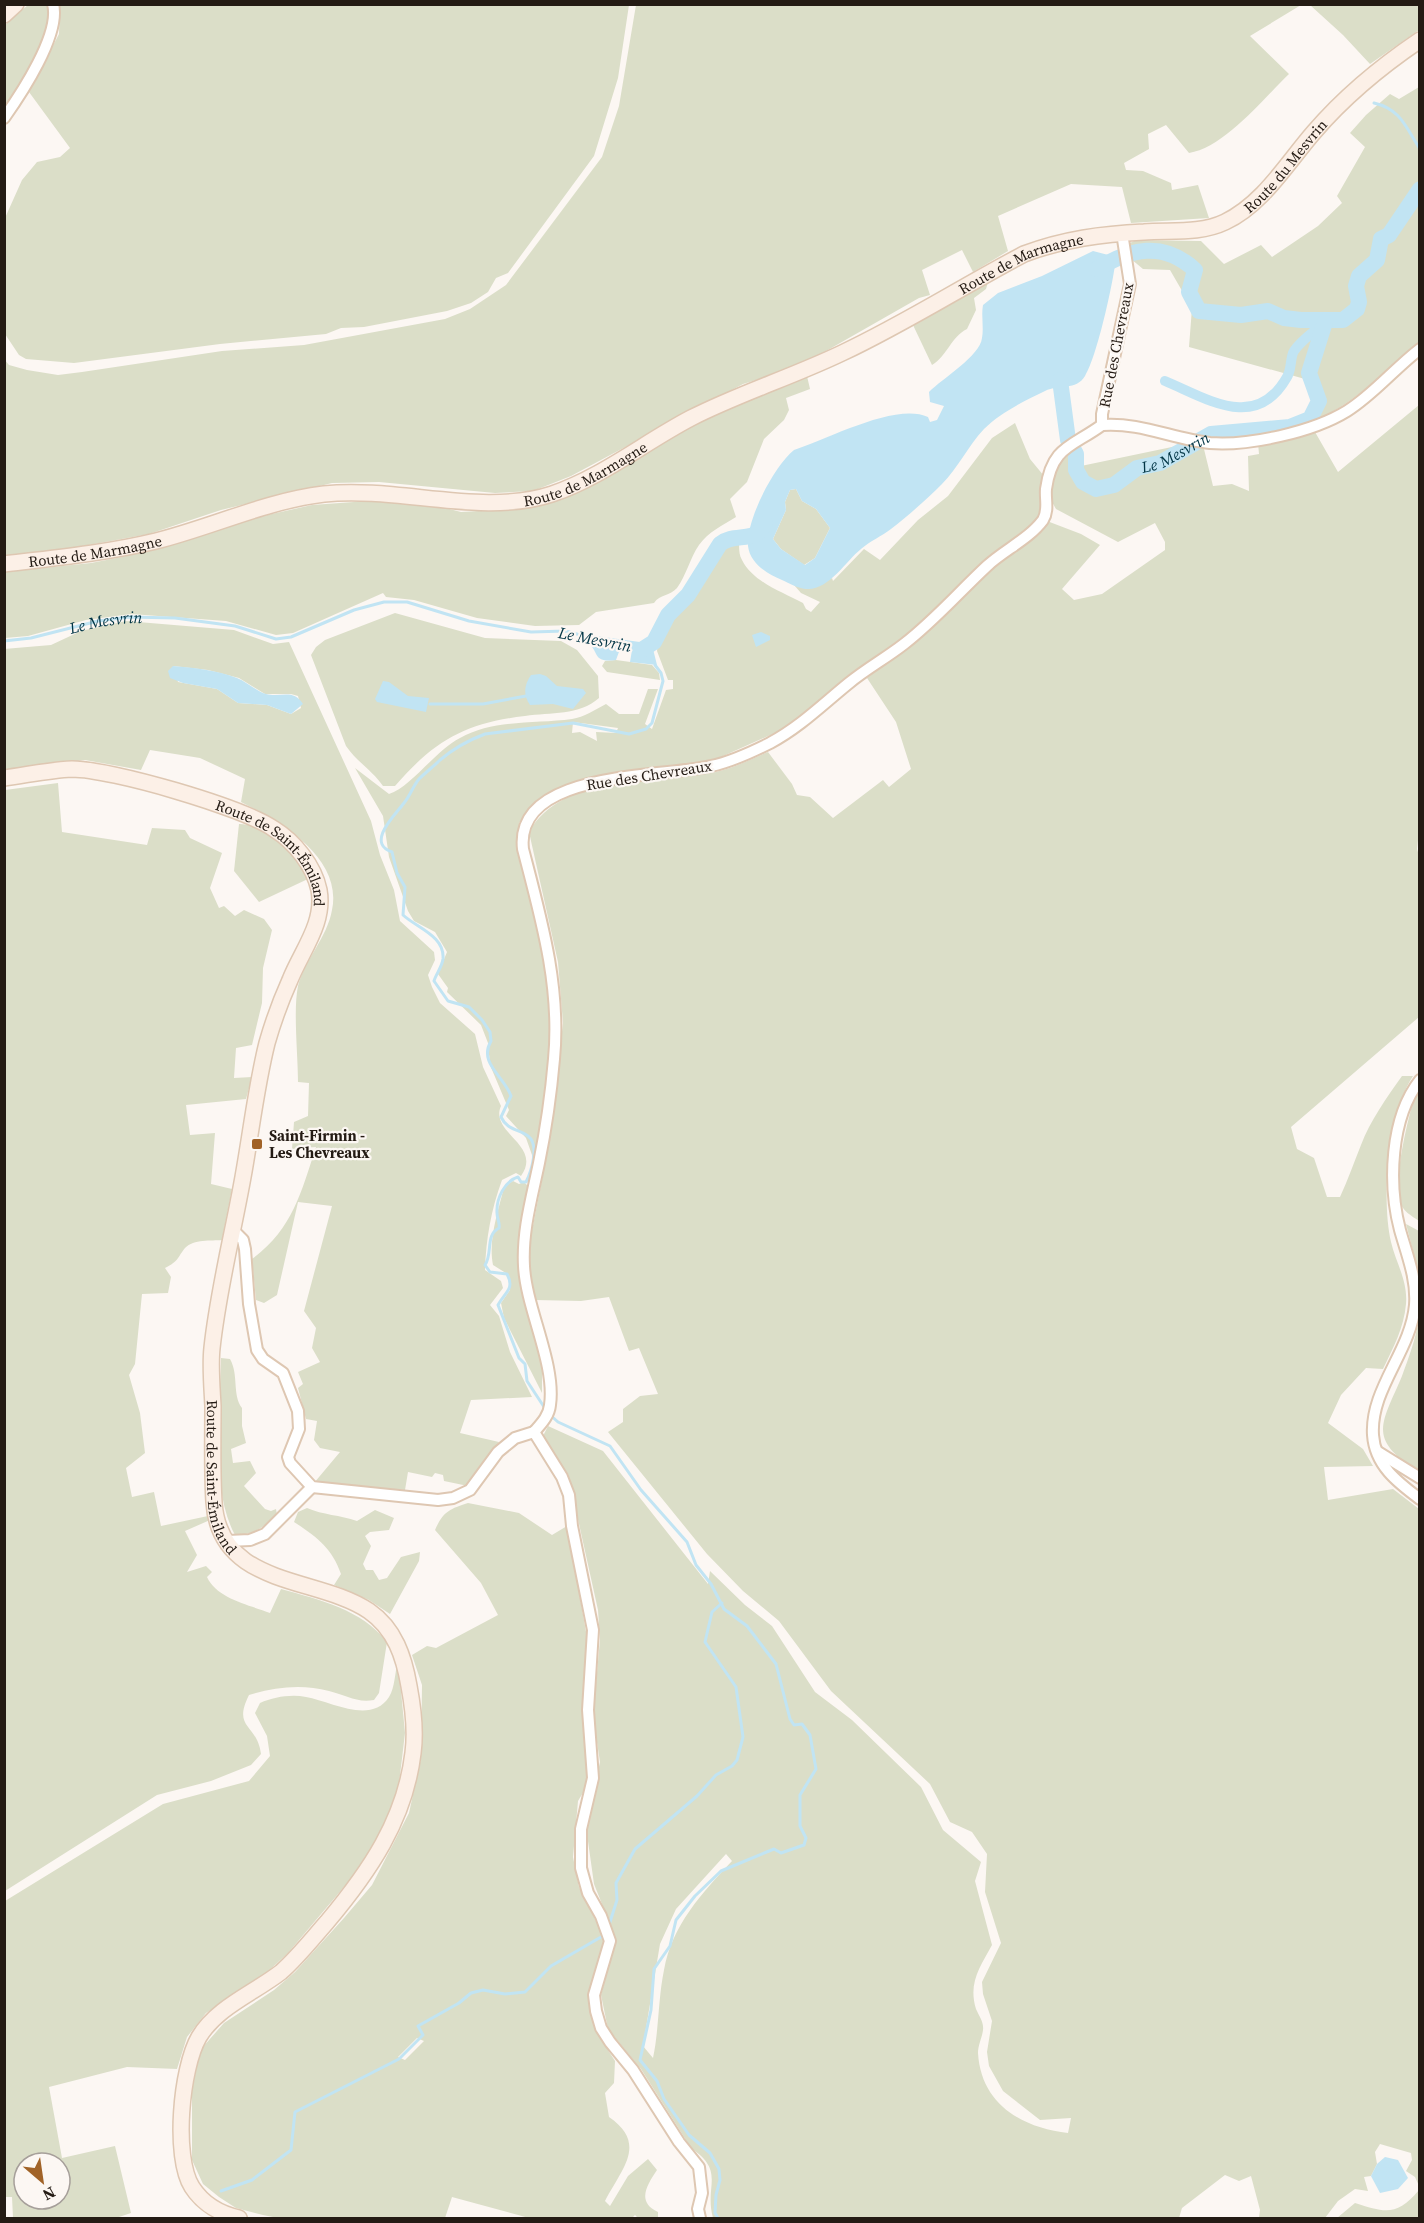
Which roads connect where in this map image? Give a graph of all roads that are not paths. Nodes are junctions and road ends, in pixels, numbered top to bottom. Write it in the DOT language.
graph roads {
  1 [pos="16,4"];
  2 [pos="52,4"];
  3 [pos="4,15"];
  4 [pos="1419,40"];
  5 [pos="4,118"];
  6 [pos="1123,239"];
  7 [pos="1419,349"];
  8 [pos="1102,425"];
  9 [pos="4,564"];
  10 [pos="4,778"];
  11 [pos="1419,1080"];
  12 [pos="233,1230"];
  13 [pos="534,1432"];
  14 [pos="1376,1450"];
  15 [pos="1419,1478"];
  16 [pos="312,1487"];
  17 [pos="1419,1499"];
  18 [pos="228,1541"];
  19 [pos="239,2218"];
  20 [pos="700,2218"];
  1 -- 3 [label="main road"];
  2 -- 5 [label="street"];
  4 -- 6 [label="main road, Route du Mesvrin"];
  6 -- 8 [label="street, Rue des Chevreaux"];
  6 -- 9 [label="main road, Route de Marmagne"];
  7 -- 8 [label="street"];
  8 -- 13 [label="street, Rue des Chevreaux"];
  10 -- 12 [label="main road, Route de Saint-Émiland"];
  11 -- 14 [label="street"];
  12 -- 16 [label="street"];
  12 -- 18 [label="main road, Route de Saint-Émiland"];
  13 -- 16 [label="street"];
  13 -- 20 [label="street"];
  14 -- 15 [label="street"];
  14 -- 17 [label="street"];
  16 -- 18 [label="street"];
  18 -- 19 [label="main road, Route de Saint-Émiland"];
}
